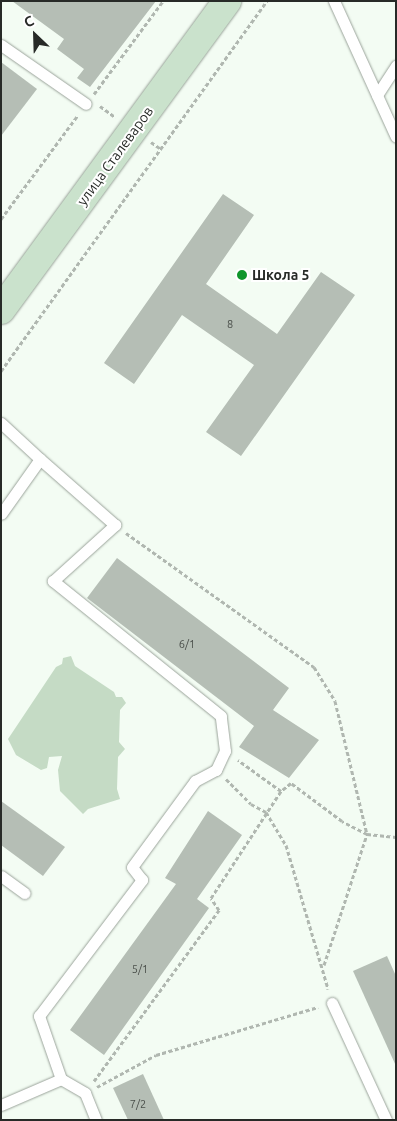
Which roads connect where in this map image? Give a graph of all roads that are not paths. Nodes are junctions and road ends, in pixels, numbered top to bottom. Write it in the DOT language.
graph roads {
  1 [pos="227,1"];
  2 [pos="334,1"];
  3 [pos="1,44"];
  4 [pos="396,66"];
  5 [pos="377,95"];
  6 [pos="86,104"];
  7 [pos="396,137"];
  8 [pos="1,310"];
  9 [pos="1,423"];
  10 [pos="40,459"];
  11 [pos="1,514"];
  12 [pos="1,876"];
  13 [pos="24,893"];
  14 [pos="332,1004"];
  15 [pos="60,1079"];
  16 [pos="1,1105"];
  17 [pos="96,1120"];
  18 [pos="386,1120"];
  1 -- 8 [label="main road, улица Сталеваров"];
  2 -- 5 [label="lane"];
  3 -- 6 [label="lane"];
  4 -- 5 [label="lane"];
  5 -- 7 [label="lane"];
  9 -- 10 [label="lane"];
  10 -- 11 [label="lane"];
  10 -- 15 [label="lane"];
  12 -- 13 [label="lane"];
  14 -- 18 [label="lane"];
  15 -- 16 [label="lane"];
  15 -- 17 [label="lane"];
}
